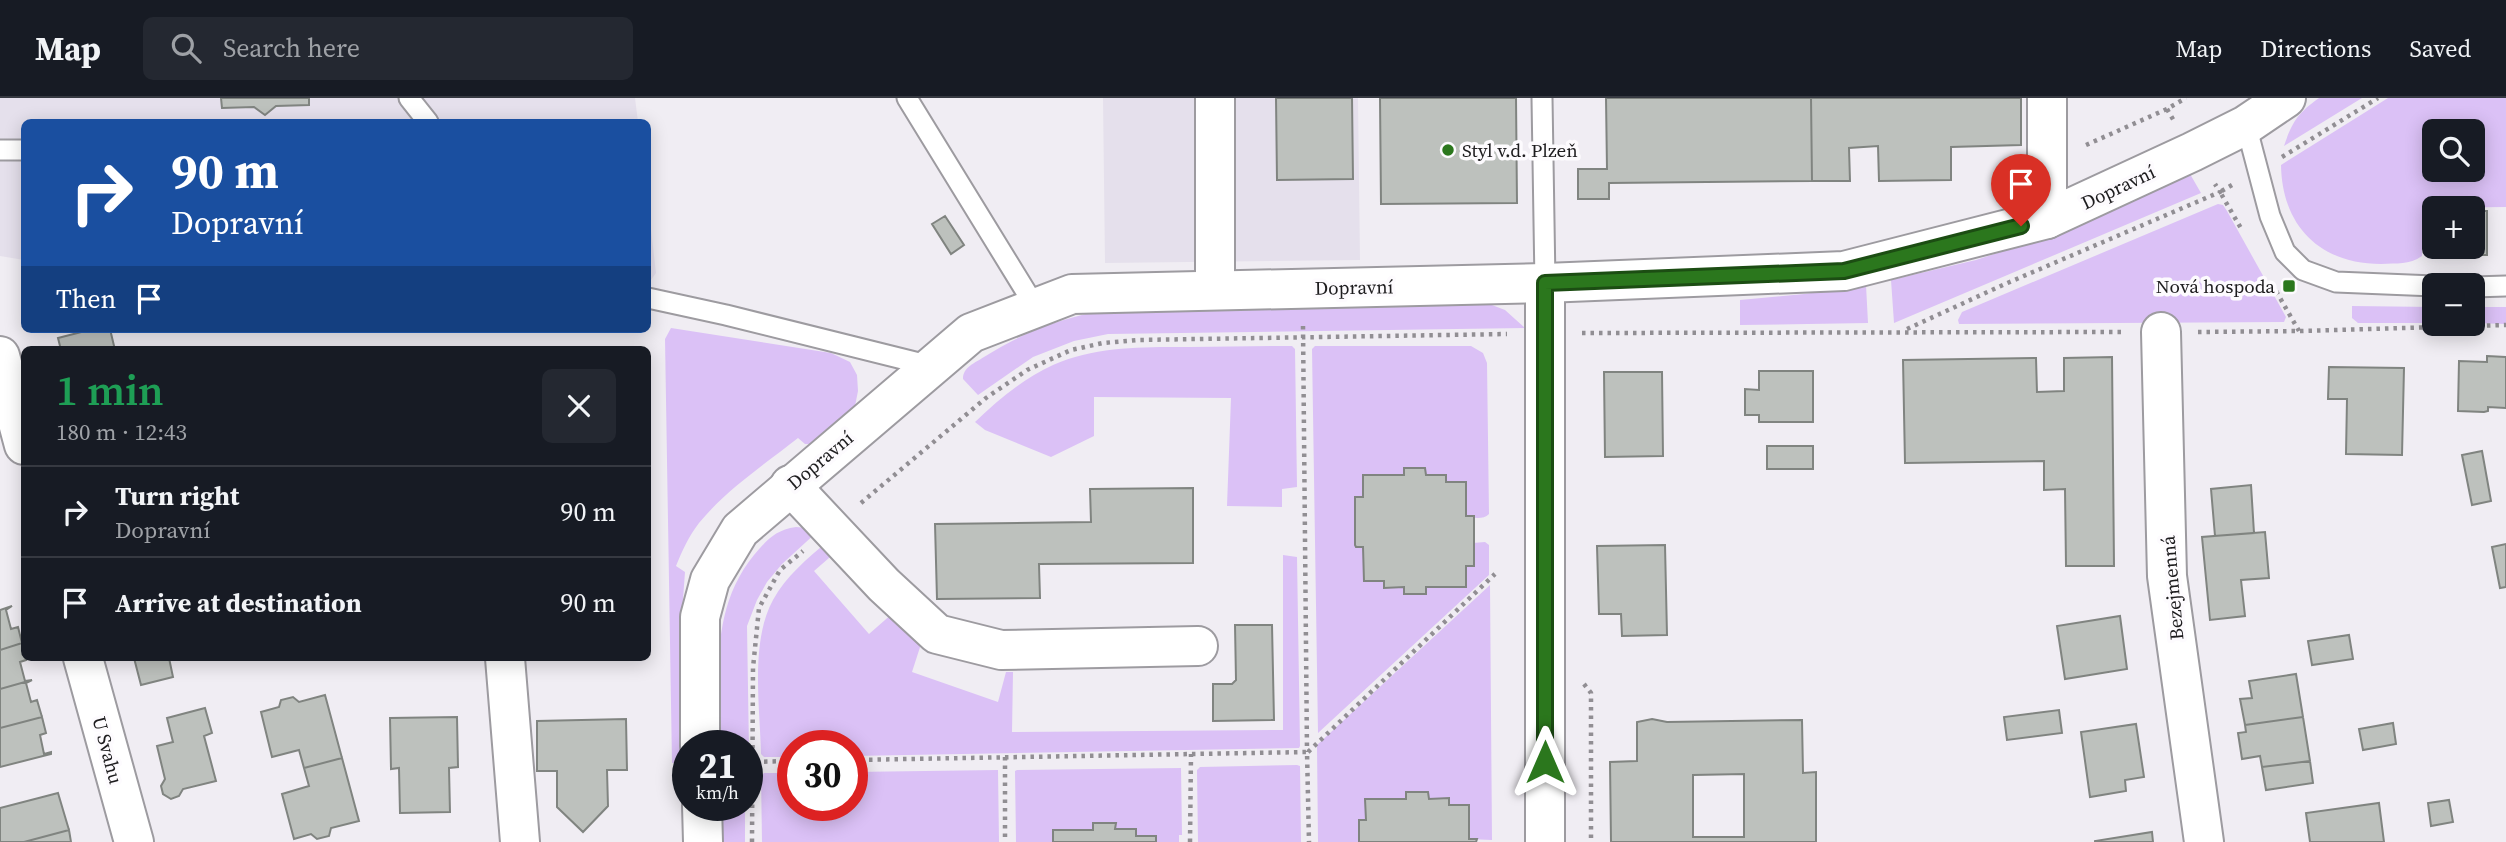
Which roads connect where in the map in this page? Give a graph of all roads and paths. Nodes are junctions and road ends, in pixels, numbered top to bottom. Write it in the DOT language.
graph roads {
  1 [pos="409,98"];
  2 [pos="907,98"];
  3 [pos="1215,98"];
  4 [pos="1542,98"];
  5 [pos="2047,98"];
  6 [pos="2186,98"];
  7 [pos="2286,98"];
  8 [pos="426,119"];
  9 [pos="2246,125"];
  10 [pos="0,150"];
  11 [pos="21,150"];
  12 [pos="2046,160"];
  13 [pos="2047,219"];
  14 [pos="1545,283"];
  15 [pos="2422,286"];
  16 [pos="2506,286"];
  17 [pos="2485,287"];
  18 [pos="1303,288"];
  19 [pos="1214,290"];
  20 [pos="651,299"];
  21 [pos="1036,308"];
  22 [pos="2506,326"];
  23 [pos="2161,332"];
  24 [pos="1545,333"];
  25 [pos="1303,338"];
  26 [pos="0,356"];
  27 [pos="931,366"];
  28 [pos="21,434"];
  29 [pos="790,485"];
  30 [pos="830,529"];
  31 [pos="1495,574"];
  32 [pos="1198,646"];
  33 [pos="84,661"];
  34 [pos="505,661"];
  35 [pos="1578,677"];
  36 [pos="700,730"];
  37 [pos="751,730"];
  38 [pos="1307,752"];
  39 [pos="1191,754"];
  40 [pos="1005,757"];
  41 [pos="868,760"];
  42 [pos="702,821"];
  43 [pos="751,821"];
  44 [pos="134,842"];
  45 [pos="520,842"];
  46 [pos="703,842"];
  47 [pos="752,842"];
  48 [pos="1005,842"];
  49 [pos="1190,842"];
  50 [pos="1309,842"];
  51 [pos="1545,842"];
  52 [pos="1591,842"];
  53 [pos="2204,842"];
  1 -- 8 [label="lane"];
  2 -- 21 [label="lane"];
  3 -- 19 [label="street"];
  4 -- 14 [label="lane"];
  5 -- 12 [label="street"];
  6 -- 12 [label="path"];
  7 -- 9 [label="street, Dopravní"];
  9 -- 13 [label="street, Dopravní"];
  9 -- 15 [label="lane"];
  10 -- 11 [label="lane"];
  12 -- 13 [label="street"];
  13 -- 14 [label="street, Dopravní"];
  14 -- 18 [label="street, Dopravní"];
  14 -- 24 [label="street"];
  16 -- 17 [label="lane"];
  18 -- 19 [label="street, Dopravní"];
  18 -- 25 [label="path"];
  19 -- 21 [label="street, Dopravní"];
  20 -- 27 [label="lane"];
  21 -- 27 [label="street, Dopravní"];
  22 -- 23 [label="path"];
  23 -- 24 [label="path"];
  23 -- 53 [label="street, Bezejmenná"];
  24 -- 25 [label="path"];
  24 -- 51 [label="street"];
  25 -- 30 [label="path"];
  25 -- 38 [label="path"];
  26 -- 28 [label="street"];
  27 -- 29 [label="street, Dopravní"];
  29 -- 30 [label="street"];
  29 -- 36 [label="street, Dopravní"];
  30 -- 32 [label="street"];
  30 -- 37 [label="path"];
  31 -- 38 [label="path"];
  33 -- 44 [label="street, U Svahu"];
  34 -- 45 [label="street"];
  35 -- 52 [label="path"];
  38 -- 39 [label="path"];
  38 -- 50 [label="path"];
  39 -- 40 [label="path"];
  39 -- 49 [label="path"];
  40 -- 41 [label="path"];
  40 -- 48 [label="path"];
  42 -- 46 [label="street"];
  43 -- 47 [label="path"];
}
